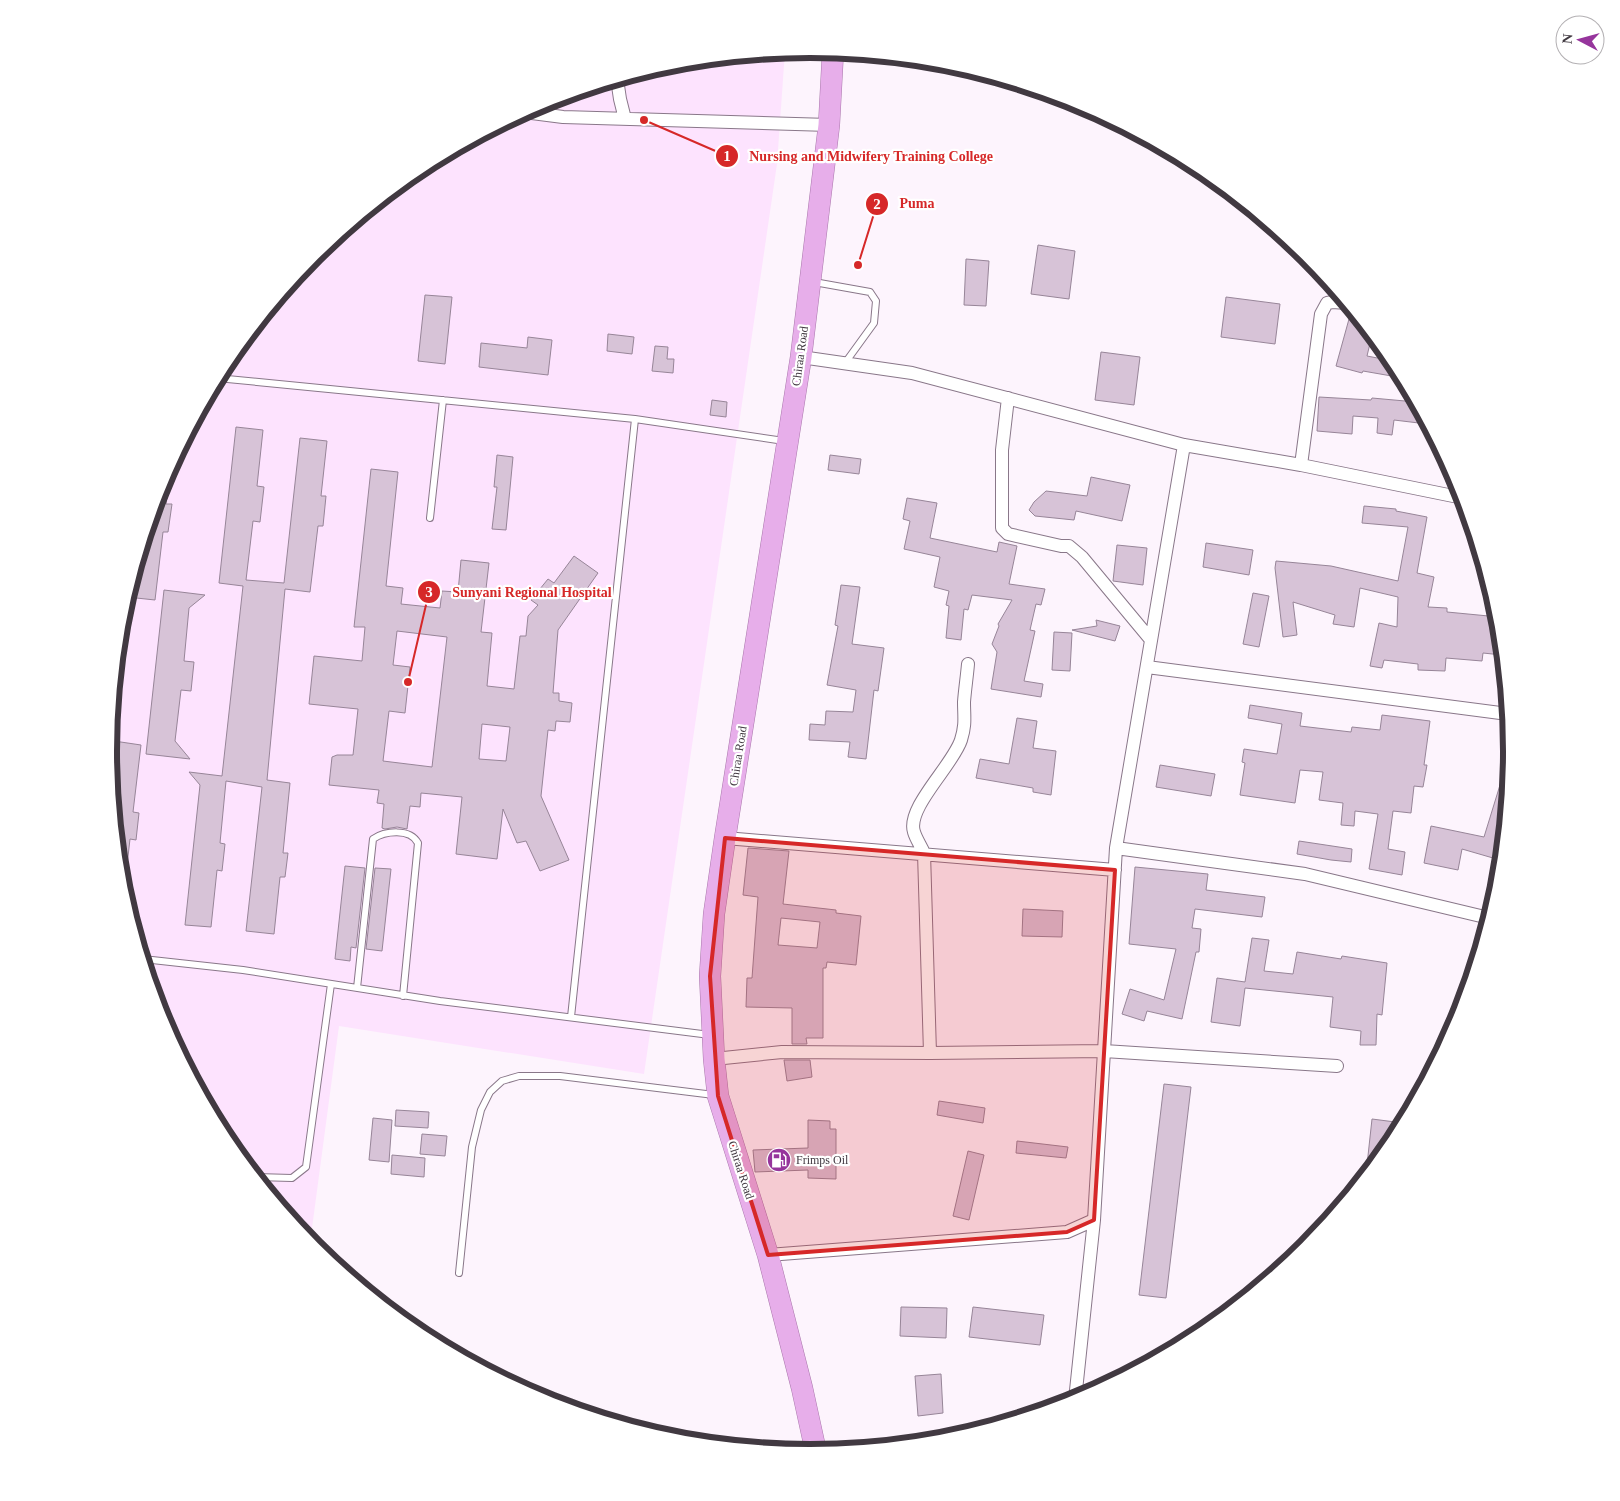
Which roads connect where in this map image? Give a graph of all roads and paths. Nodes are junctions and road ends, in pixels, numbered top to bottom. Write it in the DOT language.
graph roads {
  1 [pos="833,59"];
  2 [pos="618,85"];
  3 [pos="537,114"];
  4 [pos="625,119"];
  5 [pos="829,125"];
  6 [pos="810,282"];
  7 [pos="1338,302"];
  8 [pos="801,357"];
  9 [pos="845,363"];
  10 [pos="225,379"];
  11 [pos="1008,398"];
  12 [pos="443,400"];
  13 [pos="635,419"];
  14 [pos="787,441"];
  15 [pos="1184,445"];
  16 [pos="1301,466"];
  17 [pos="1454,496"];
  18 [pos="430,518"];
  19 [pos="1151,640"];
  20 [pos="968,664"];
  21 [pos="1147,667"];
  22 [pos="1502,713"];
  23 [pos="725,838"];
  24 [pos="1116,848"];
  25 [pos="924,853"];
  26 [pos="1115,870"];
  27 [pos="1482,916"];
  28 [pos="150,960"];
  29 [pos="331,984"];
  30 [pos="357,988"];
  31 [pos="403,996"];
  32 [pos="571,1017"];
  33 [pos="713,1036"];
  34 [pos="1104,1051"];
  35 [pos="930,1053"];
  36 [pos="714,1060"];
  37 [pos="1337,1066"];
  38 [pos="718,1096"];
  39 [pos="264,1177"];
  40 [pos="1094,1220"];
  41 [pos="768,1255"];
  42 [pos="459,1273"];
  43 [pos="1075,1391"];
  44 [pos="814,1444"];
  1 -- 5 [label="highway, Chiraa Road"];
  2 -- 4 [label="street"];
  3 -- 4 [label="street"];
  4 -- 5 [label="street"];
  5 -- 6 [label="highway, Chiraa Road"];
  6 -- 8 [label="highway, Chiraa Road"];
  6 -- 9 [label="lane"];
  7 -- 16 [label="street"];
  8 -- 9 [label="street"];
  8 -- 14 [label="highway, Chiraa Road"];
  9 -- 11 [label="street"];
  10 -- 12 [label="lane"];
  11 -- 15 [label="street"];
  11 -- 19 [label="street"];
  12 -- 13 [label="lane"];
  12 -- 18 [label="lane"];
  13 -- 14 [label="lane"];
  13 -- 32 [label="lane"];
  14 -- 23 [label="highway, Chiraa Road"];
  15 -- 16 [label="street"];
  15 -- 19 [label="street"];
  16 -- 17 [label="street"];
  19 -- 21 [label="street"];
  20 -- 25 [label="street"];
  21 -- 22 [label="street"];
  21 -- 24 [label="street"];
  23 -- 25 [label="street"];
  23 -- 33 [label="highway, Chiraa Road"];
  24 -- 26 [label="street"];
  24 -- 27 [label="street"];
  25 -- 26 [label="street"];
  25 -- 35 [label="street"];
  26 -- 34 [label="street"];
  28 -- 29 [label="lane"];
  29 -- 30 [label="lane"];
  29 -- 39 [label="lane"];
  30 -- 31 [label="lane"];
  30 -- 31 [label="lane"];
  31 -- 32 [label="lane"];
  32 -- 33 [label="lane"];
  33 -- 36 [label="highway, Chiraa Road"];
  34 -- 35 [label="street"];
  34 -- 37 [label="street"];
  34 -- 40 [label="street"];
  35 -- 36 [label="street"];
  36 -- 38 [label="highway, Chiraa Road"];
  38 -- 41 [label="highway, Chiraa Road"];
  38 -- 42 [label="lane"];
  40 -- 41 [label="street"];
  40 -- 43 [label="street"];
  41 -- 44 [label="highway, Chiraa Road"];
}
